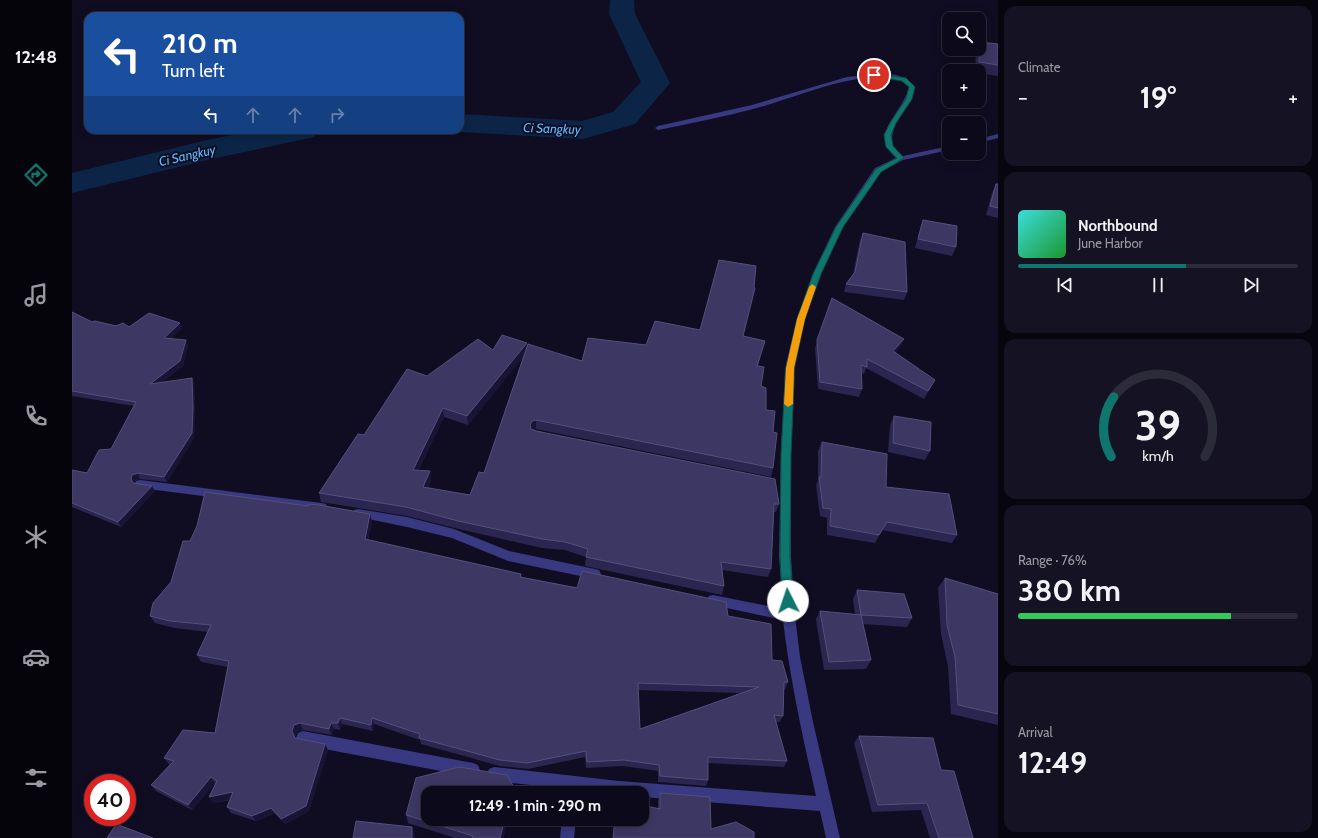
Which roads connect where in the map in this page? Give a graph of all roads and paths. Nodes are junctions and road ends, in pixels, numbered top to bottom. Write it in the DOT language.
graph roads {
  1 [pos="658,128"];
  2 [pos="998,136"];
  3 [pos="986,139"];
  4 [pos="942,149"];
  5 [pos="901,158"];
  6 [pos="140,484"];
  7 [pos="329,508"];
  8 [pos="345,511"];
  9 [pos="610,577"];
  10 [pos="703,598"];
  11 [pos="789,616"];
  12 [pos="303,738"];
  13 [pos="562,786"];
  14 [pos="649,793"];
  15 [pos="825,804"];
  16 [pos="568,826"];
  17 [pos="567,838"];
  18 [pos="833,838"];
  1 -- 5 [label="street"];
  2 -- 3 [label="street"];
  4 -- 5 [label="street"];
  5 -- 11 [label="street"];
  6 -- 7 [label="street"];
  8 -- 9 [label="street"];
  10 -- 11 [label="street"];
  11 -- 15 [label="street"];
  12 -- 13 [label="street"];
  14 -- 15 [label="street"];
  15 -- 18 [label="street"];
  16 -- 17 [label="street"];
}
